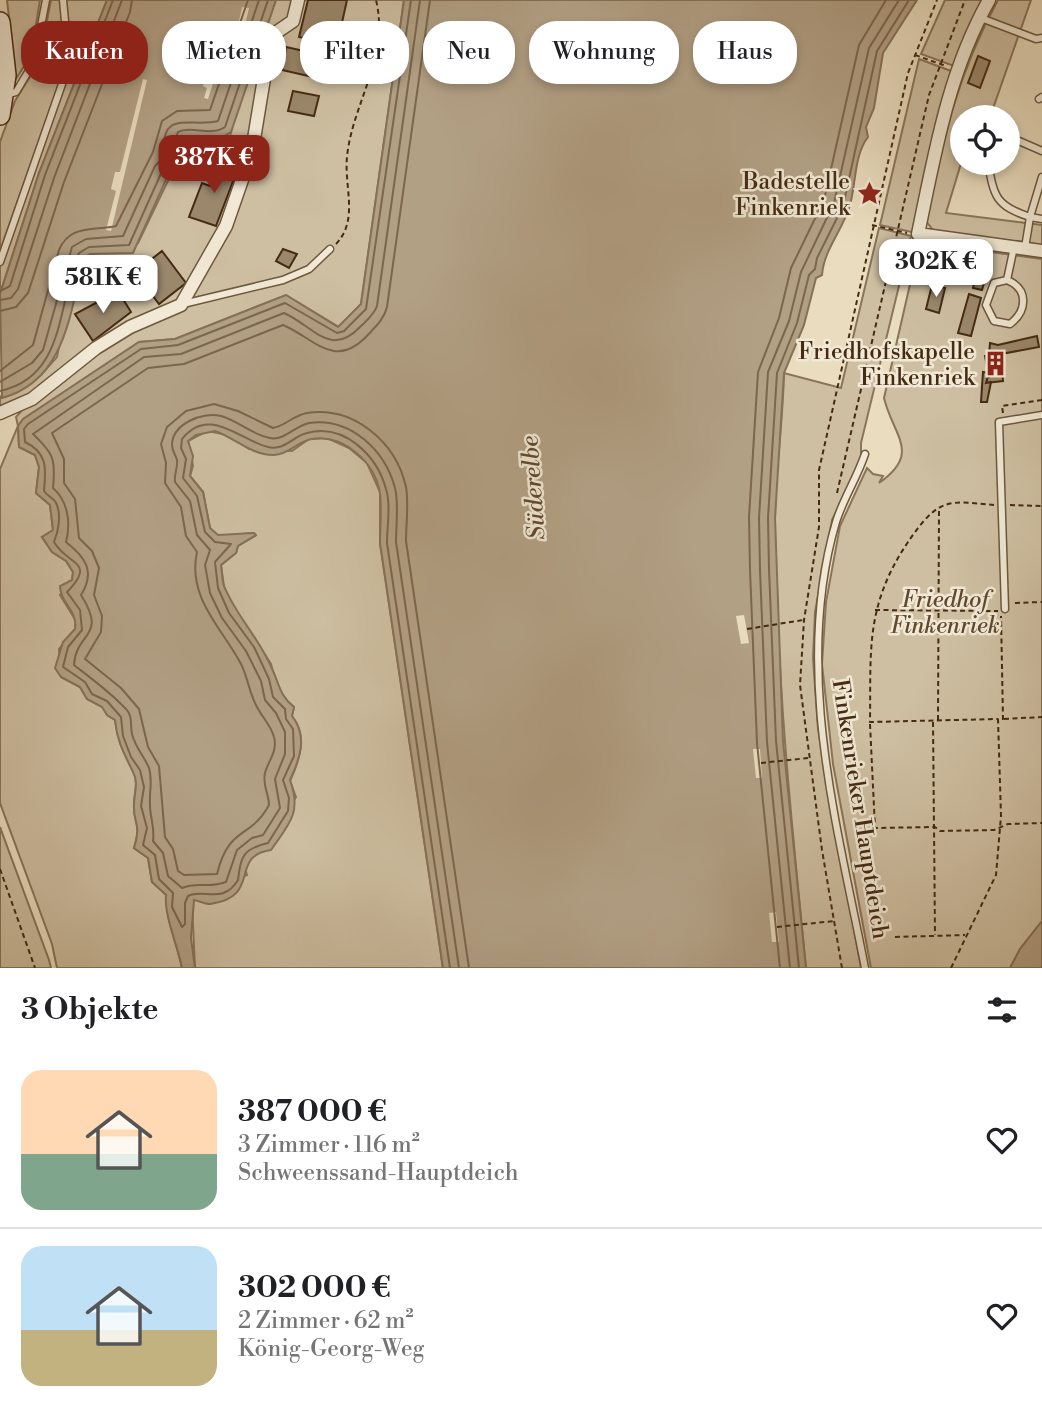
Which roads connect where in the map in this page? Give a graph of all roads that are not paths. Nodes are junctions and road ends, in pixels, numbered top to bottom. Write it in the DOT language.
graph roads {
  1 [pos="46,0"];
  2 [pos="64,0"];
  3 [pos="298,0"];
  4 [pos="989,0"];
  5 [pos="979,17"];
  6 [pos="0,22"];
  7 [pos="1042,38"];
  8 [pos="2,95"];
  9 [pos="0,115"];
  10 [pos="1020,141"];
  11 [pos="1042,151"];
  12 [pos="991,175"];
  13 [pos="1042,177"];
  14 [pos="1030,217"];
  15 [pos="1042,219"];
  16 [pos="1019,247"];
  17 [pos="330,249"];
  18 [pos="1042,251"];
  19 [pos="0,262"];
  20 [pos="1007,281"];
  21 [pos="181,304"];
  22 [pos="0,413"];
  23 [pos="1042,415"];
  24 [pos="865,454"];
  25 [pos="1002,610"];
  26 [pos="865,968"];
  1 -- 8 [label="lane"];
  2 -- 19 [label="lane"];
  3 -- 21 [label="street"];
  4 -- 5 [label="street"];
  5 -- 7 [label="lane"];
  5 -- 16 [label="street"];
  6 -- 8 [label="street"];
  8 -- 9 [label="street"];
  10 -- 11 [label="lane"];
  12 -- 14 [label="lane"];
  13 -- 14 [label="lane"];
  14 -- 15 [label="lane"];
  14 -- 16 [label="lane"];
  16 -- 18 [label="street"];
  16 -- 20 [label="lane"];
  17 -- 21 [label="lane"];
  20 -- 20 [label="lane"];
  21 -- 22 [label="street"];
  23 -- 25 [label="lane"];
  24 -- 26 [label="lane, Finkenrieker Hauptdeich"];
}
